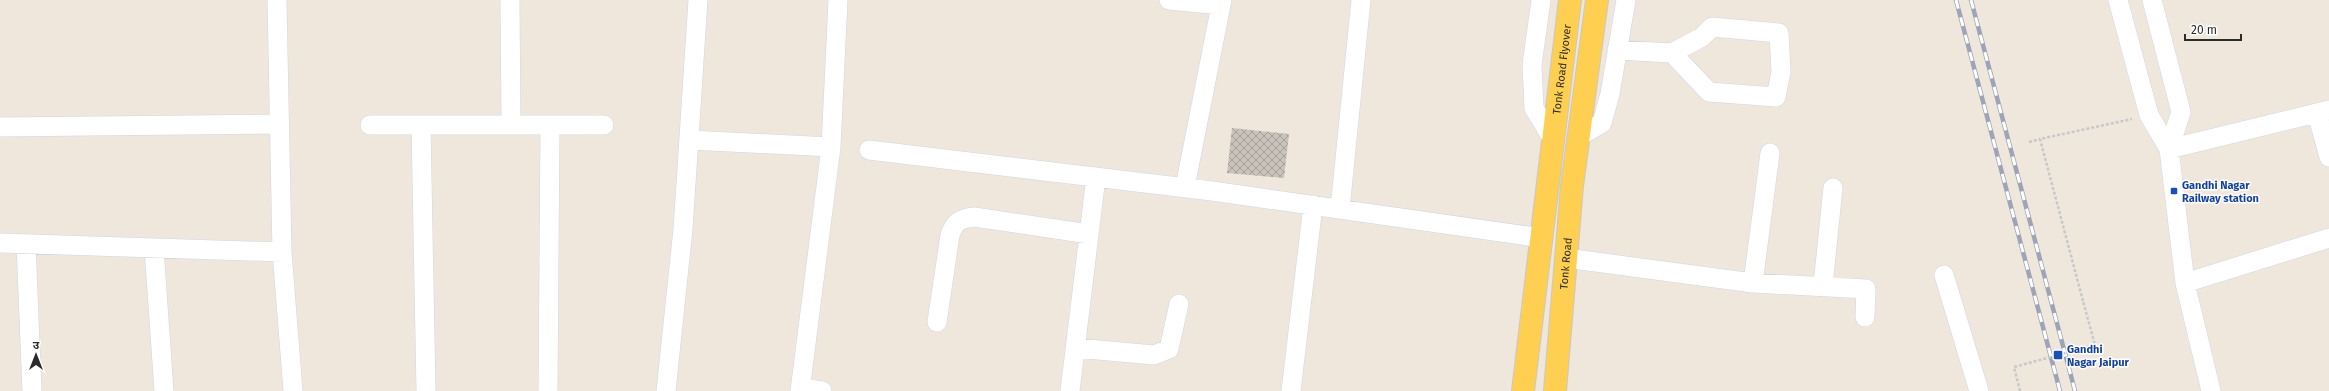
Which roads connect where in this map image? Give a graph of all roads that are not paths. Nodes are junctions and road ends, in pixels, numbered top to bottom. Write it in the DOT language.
graph roads {
  1 [pos="277,0"];
  2 [pos="510,0"];
  3 [pos="698,0"];
  4 [pos="838,0"];
  5 [pos="1169,0"];
  6 [pos="1361,0"];
  7 [pos="1541,0"];
  8 [pos="1570,0"];
  9 [pos="1597,0"];
  10 [pos="1626,0"];
  11 [pos="2118,0"];
  12 [pos="2152,0"];
  13 [pos="1222,3"];
  14 [pos="1617,50"];
  15 [pos="1672,53"];
  16 [pos="2323,112"];
  17 [pos="279,124"];
  18 [pos="370,125"];
  19 [pos="421,125"];
  20 [pos="511,125"];
  21 [pos="550,125"];
  22 [pos="604,125"];
  23 [pos="0,127"];
  24 [pos="1578,136"];
  25 [pos="1552,138"];
  26 [pos="689,140"];
  27 [pos="831,147"];
  28 [pos="2169,149"];
  29 [pos="869,150"];
  30 [pos="1770,153"];
  31 [pos="2329,157"];
  32 [pos="1096,177"];
  33 [pos="1185,188"];
  34 [pos="1833,188"];
  35 [pos="1313,205"];
  36 [pos="1340,209"];
  37 [pos="1089,234"];
  38 [pos="1542,238"];
  39 [pos="2329,238"];
  40 [pos="0,243"];
  41 [pos="26,244"];
  42 [pos="154,248"];
  43 [pos="282,252"];
  44 [pos="1566,258"];
  45 [pos="1944,274"];
  46 [pos="1753,283"];
  47 [pos="2185,283"];
  48 [pos="1823,285"];
  49 [pos="1179,304"];
  50 [pos="1865,316"];
  51 [pos="937,322"];
  52 [pos="1076,348"];
  53 [pos="801,390"];
  54 [pos="32,391"];
  55 [pos="164,391"];
  56 [pos="293,391"];
  57 [pos="426,391"];
  58 [pos="548,391"];
  59 [pos="666,391"];
  60 [pos="822,391"];
  61 [pos="1070,391"];
  62 [pos="1290,391"];
  63 [pos="1523,391"];
  64 [pos="1555,391"];
  65 [pos="1979,391"];
  66 [pos="2210,391"];
  1 -- 17 [label="street"];
  2 -- 20 [label="street"];
  3 -- 26 [label="street"];
  4 -- 27 [label="street"];
  5 -- 13 [label="street"];
  6 -- 36 [label="street"];
  7 -- 25 [label="street"];
  8 -- 25 [label="main road, Tonk Road Flyover"];
  9 -- 24 [label="main road"];
  10 -- 14 [label="street"];
  11 -- 28 [label="street"];
  12 -- 28 [label="street"];
  13 -- 33 [label="street"];
  14 -- 15 [label="street"];
  14 -- 24 [label="street"];
  15 -- 15 [label="street"];
  16 -- 28 [label="street"];
  16 -- 31 [label="street"];
  17 -- 23 [label="street"];
  17 -- 43 [label="street"];
  18 -- 19 [label="street"];
  19 -- 20 [label="street"];
  19 -- 57 [label="street"];
  20 -- 21 [label="street"];
  21 -- 22 [label="street"];
  21 -- 58 [label="street"];
  24 -- 44 [label="main road, Tonk Road"];
  25 -- 38 [label="main road"];
  26 -- 27 [label="street"];
  26 -- 59 [label="street"];
  27 -- 53 [label="street"];
  28 -- 47 [label="street"];
  29 -- 32 [label="street"];
  30 -- 46 [label="street"];
  32 -- 33 [label="street"];
  32 -- 37 [label="street"];
  33 -- 35 [label="street"];
  34 -- 48 [label="street"];
  35 -- 36 [label="street"];
  35 -- 62 [label="street"];
  36 -- 38 [label="street"];
  37 -- 51 [label="street"];
  37 -- 52 [label="street"];
  38 -- 63 [label="main road"];
  39 -- 47 [label="street"];
  40 -- 41 [label="street"];
  41 -- 42 [label="street"];
  41 -- 54 [label="street"];
  42 -- 43 [label="street"];
  42 -- 55 [label="street"];
  43 -- 56 [label="street"];
  44 -- 46 [label="street"];
  44 -- 64 [label="main road, Tonk Road"];
  45 -- 65 [label="street"];
  46 -- 48 [label="street"];
  47 -- 66 [label="street"];
  48 -- 50 [label="street"];
  49 -- 52 [label="street"];
  52 -- 61 [label="street"];
  53 -- 60 [label="street"];
}
